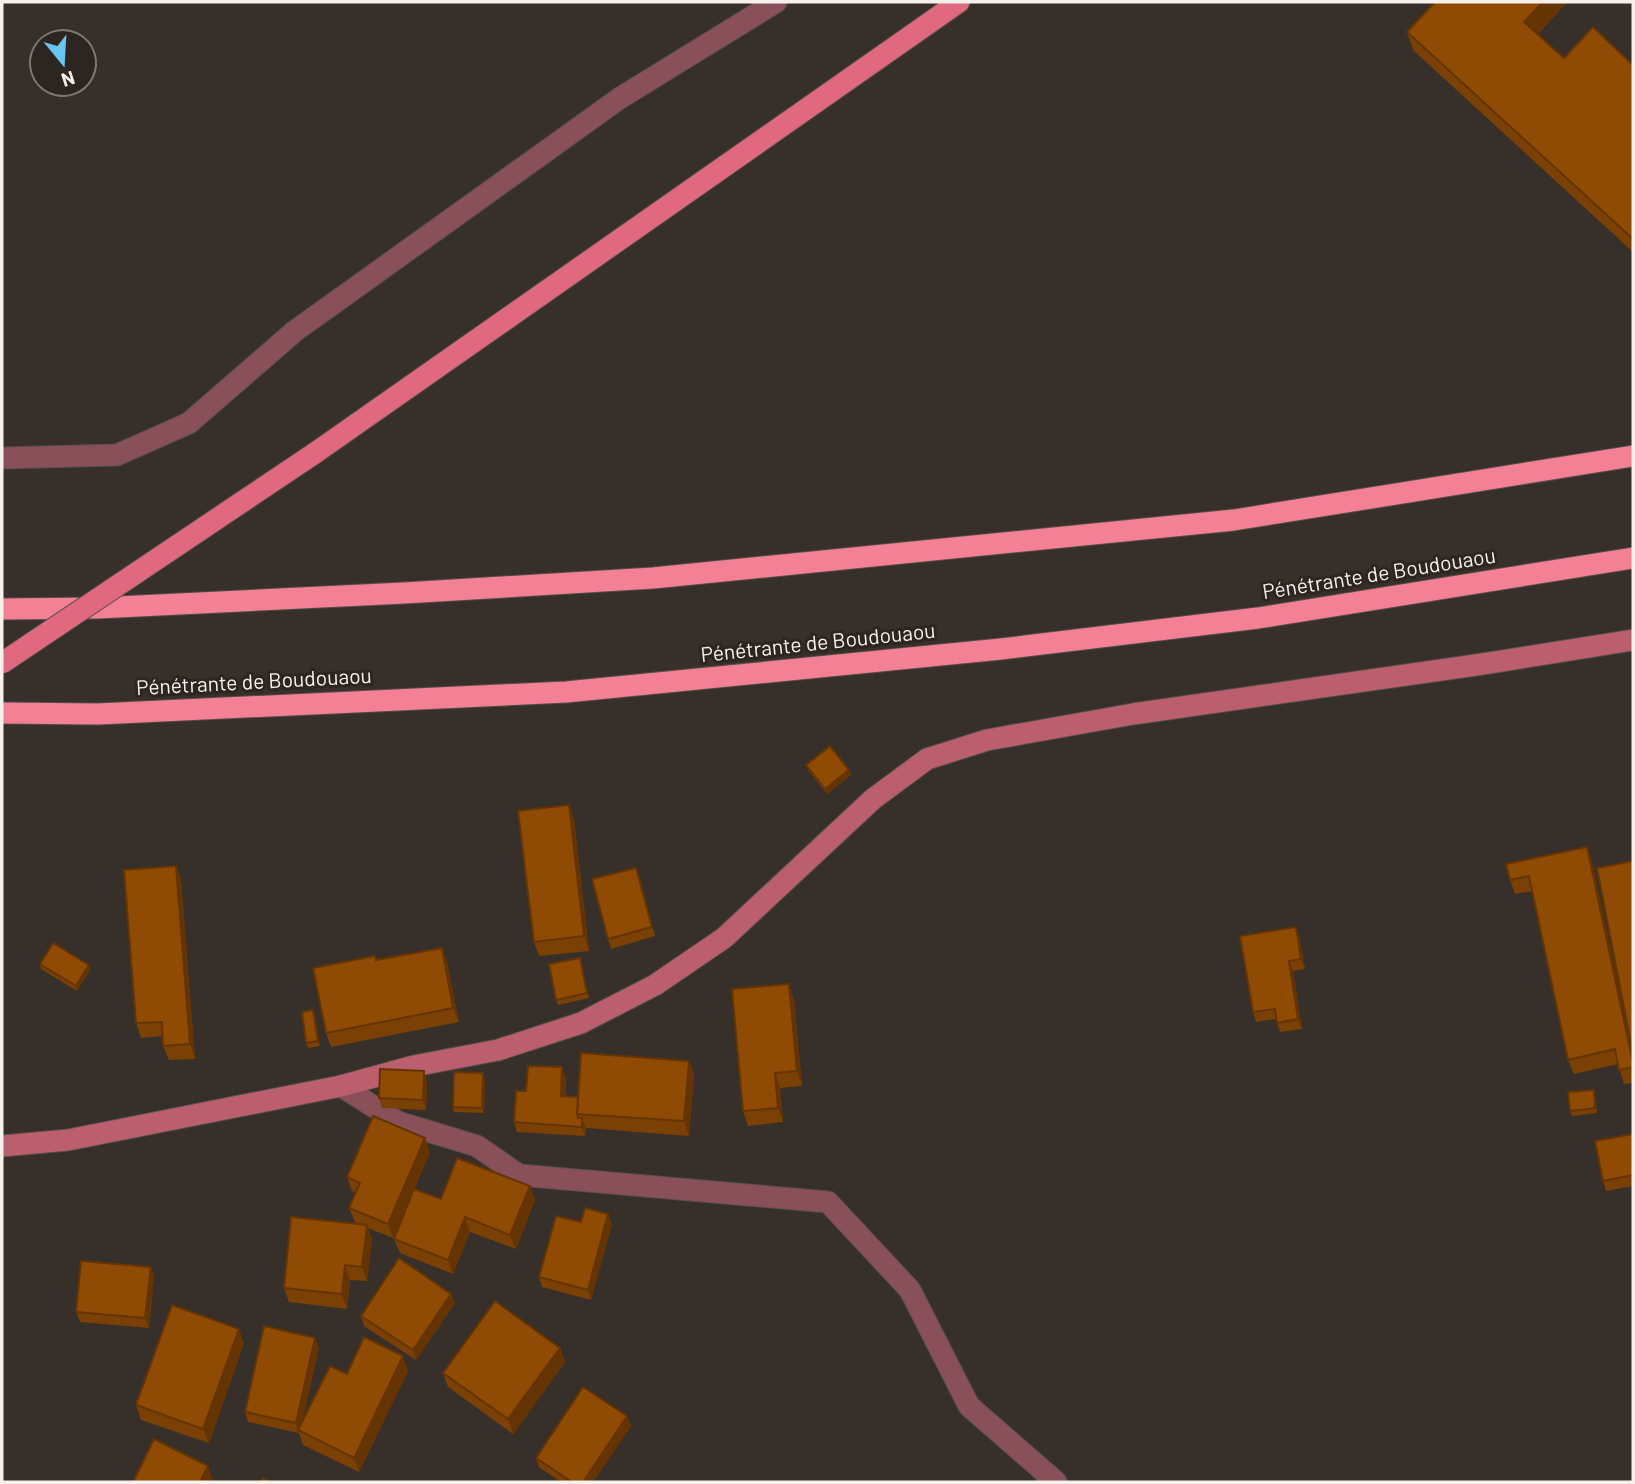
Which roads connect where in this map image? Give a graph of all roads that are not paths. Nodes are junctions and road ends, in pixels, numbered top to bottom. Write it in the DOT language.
graph roads {
  1 [pos="776,2"];
  2 [pos="959,2"];
  3 [pos="1633,456"];
  4 [pos="2,458"];
  5 [pos="1633,558"];
  6 [pos="2,609"];
  7 [pos="1633,640"];
  8 [pos="2,663"];
  9 [pos="2,713"];
  10 [pos="341,1086"];
  11 [pos="2,1146"];
  12 [pos="1056,1482"];
  1 -- 4 [label="street"];
  2 -- 8 [label="main road, bridge"];
  3 -- 6 [label="highway"];
  5 -- 9 [label="highway, Pénétrante de Boudouaou"];
  7 -- 10 [label="street"];
  10 -- 11 [label="street"];
  10 -- 12 [label="street"];
}
